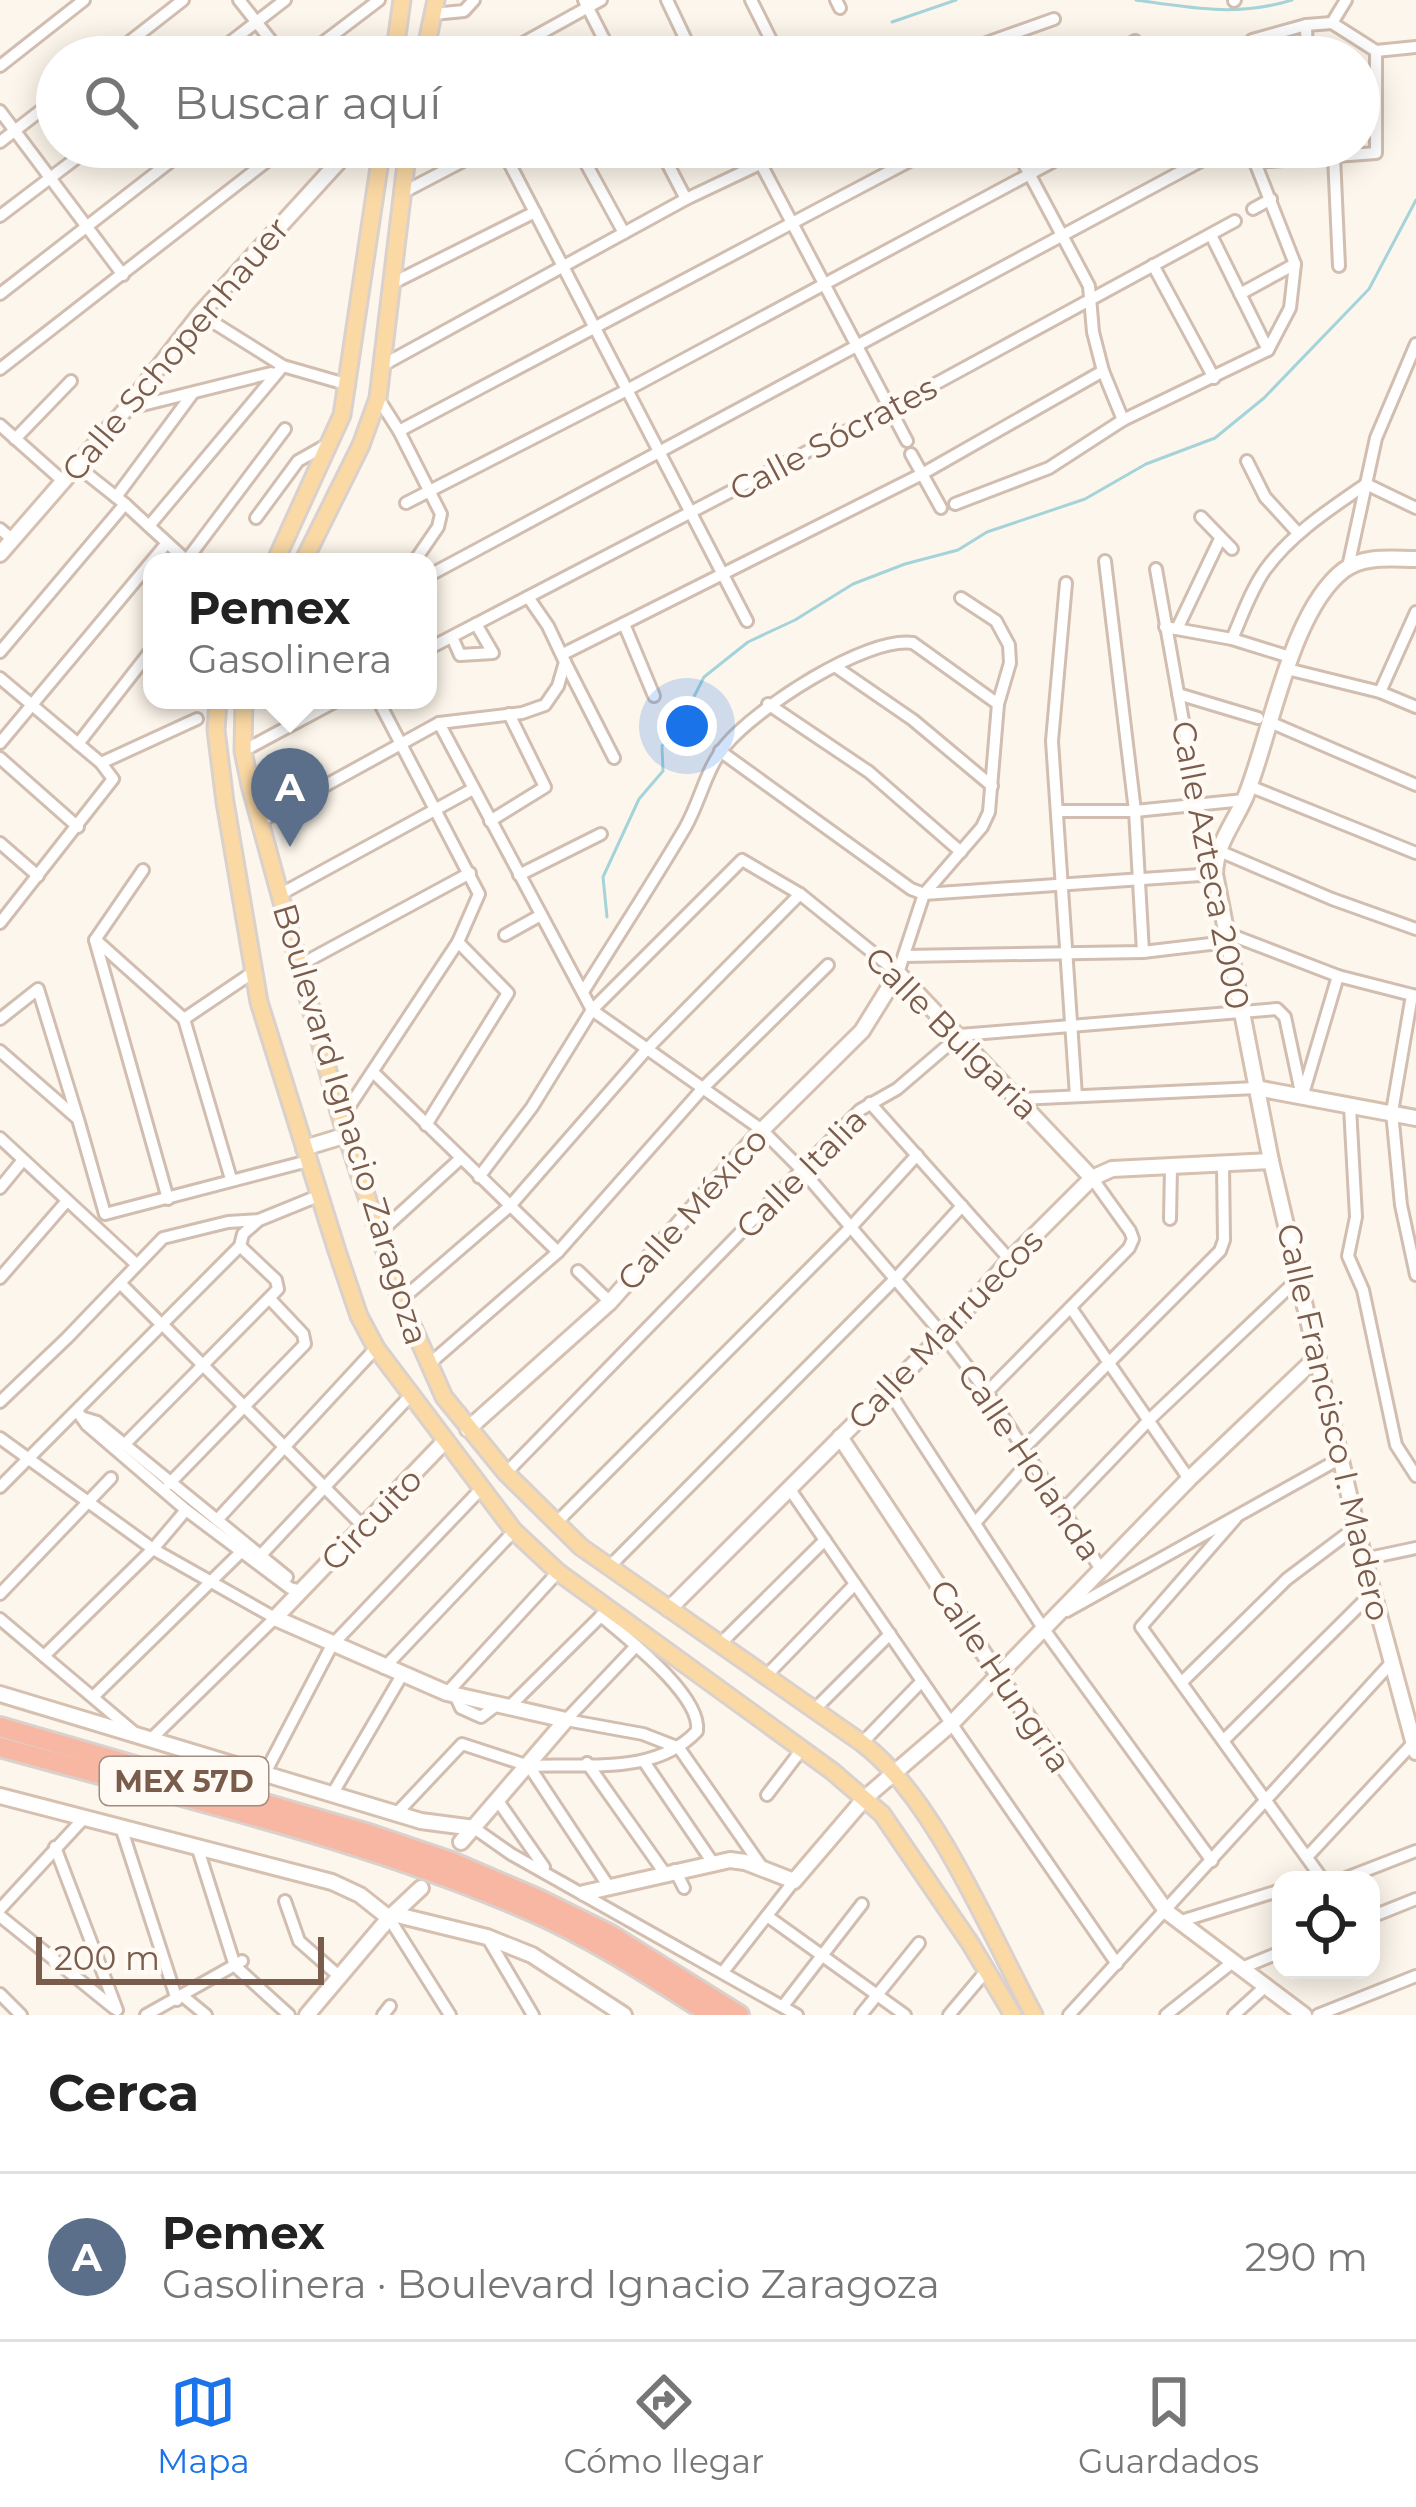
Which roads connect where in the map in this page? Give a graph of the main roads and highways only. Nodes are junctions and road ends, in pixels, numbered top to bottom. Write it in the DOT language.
graph roads {
  1 [pos="402,0"];
  2 [pos="397,36"];
  3 [pos="379,168"];
  4 [pos="404,168"];
  5 [pos="279,553"];
  6 [pos="308,553"];
  7 [pos="218,709"];
  8 [pos="244,709"];
  9 [pos="0,1727"];
  10 [pos="0,1748"];
  11 [pos="712,2015"];
  12 [pos="740,2015"];
  13 [pos="1013,2015"];
  14 [pos="1034,2015"];
  1 -- 2 [label="main road"];
  3 -- 5 [label="main road"];
  4 -- 6 [label="main road"];
  7 -- 13 [label="main road, Boulevard Ignacio Zaragoza"];
  8 -- 14 [label="main road, Boulevard Ignacio Zaragoza"];
  9 -- 12 [label="highway, MEX 57D"];
  10 -- 11 [label="highway, MEX 57D"];
}
